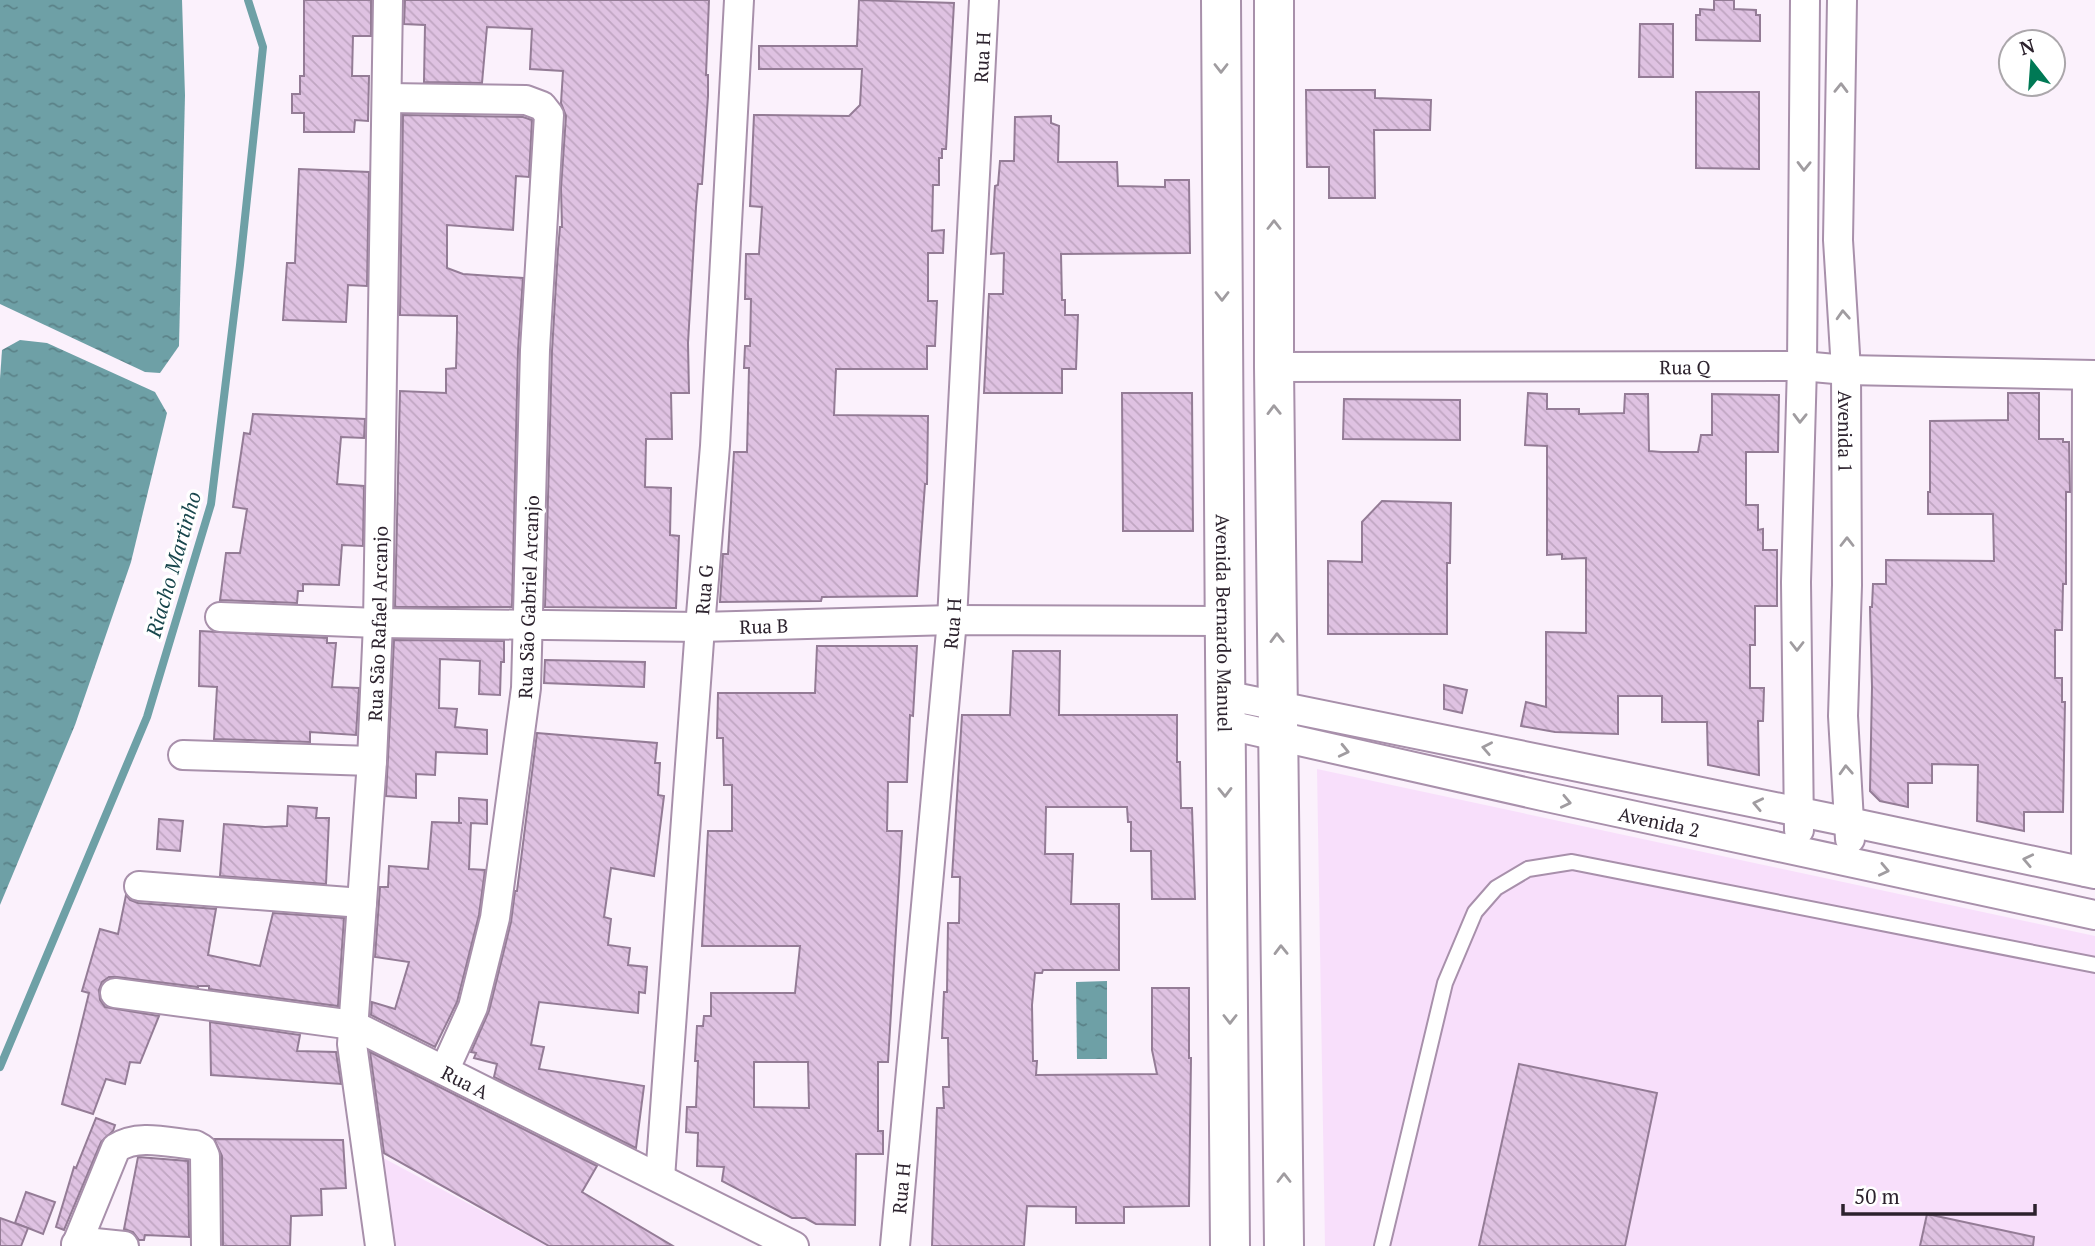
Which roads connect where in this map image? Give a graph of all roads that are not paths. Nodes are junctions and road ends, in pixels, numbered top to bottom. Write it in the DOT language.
graph roads {
  1 [pos="388,0"];
  2 [pos="739,0"];
  3 [pos="984,0"];
  4 [pos="1221,0"];
  5 [pos="1274,0"];
  6 [pos="1805,0"];
  7 [pos="1842,0"];
  8 [pos="387,98"];
  9 [pos="1801,366"];
  10 [pos="1274,367"];
  11 [pos="1846,370"];
  12 [pos="2091,375"];
  13 [pos="220,617"];
  14 [pos="952,620"];
  15 [pos="1223,621"];
  16 [pos="378,623"];
  17 [pos="529,625"];
  18 [pos="700,627"];
  19 [pos="1224,709"];
  20 [pos="1278,721"];
  21 [pos="183,754"];
  22 [pos="372,761"];
  23 [pos="1798,812"];
  24 [pos="1849,822"];
  25 [pos="1799,852"];
  26 [pos="1851,862"];
  27 [pos="2091,873"];
  28 [pos="139,886"];
  29 [pos="362,903"];
  30 [pos="2095,915"];
  31 [pos="2095,965"];
  32 [pos="114,993"];
  33 [pos="353,1025"];
  34 [pos="445,1069"];
  35 [pos="660,1178"];
  36 [pos="76,1245"];
  37 [pos="124,1246"];
  38 [pos="206,1246"];
  39 [pos="380,1246"];
  40 [pos="794,1246"];
  41 [pos="895,1246"];
  42 [pos="1230,1246"];
  43 [pos="1284,1246"];
  44 [pos="1382,1246"];
  1 -- 8 [label="street, Rua São Rafael Arcanjo"];
  2 -- 18 [label="street, Rua G"];
  3 -- 14 [label="street, Rua H"];
  4 -- 15 [label="main road, Avenida Bernardo Manuel, one-way"];
  10 -- 5 [label="main road, one-way"];
  6 -- 9 [label="street, one-way"];
  11 -- 7 [label="street, Avenida 1, one-way"];
  8 -- 16 [label="street, Rua São Rafael Arcanjo"];
  8 -- 17 [label="street, Rua São Gabriel Arcanjo"];
  9 -- 10 [label="street, Rua Q"];
  9 -- 11 [label="street, Rua Q"];
  9 -- 23 [label="street, one-way"];
  20 -- 10 [label="main road, one-way"];
  11 -- 12 [label="street, Rua Q"];
  24 -- 11 [label="street, Avenida 1, one-way"];
  12 -- 27 [label="street"];
  13 -- 16 [label="street, Rua B"];
  14 -- 15 [label="street, Rua B"];
  14 -- 18 [label="street, Rua B"];
  14 -- 41 [label="street, Rua H"];
  15 -- 19 [label="main road, Avenida Bernardo Manuel"];
  16 -- 17 [label="street, Rua B"];
  16 -- 22 [label="street, Rua São Rafael Arcanjo"];
  17 -- 18 [label="street, Rua B"];
  17 -- 34 [label="street, Rua São Gabriel Arcanjo"];
  18 -- 35 [label="street, Rua G"];
  19 -- 20 [label="street, Avenida 2"];
  19 -- 42 [label="main road, Avenida Bernardo Manuel, one-way"];
  23 -- 20 [label="street, Avenida 2, one-way"];
  20 -- 25 [label="street, Avenida 2, one-way"];
  43 -- 20 [label="main road, one-way"];
  21 -- 22 [label="street"];
  22 -- 29 [label="street, Rua São Rafael Arcanjo"];
  23 -- 24 [label="street, Avenida 2"];
  23 -- 25 [label="street"];
  24 -- 26 [label="street, Avenida 1"];
  27 -- 24 [label="street, Avenida 2, one-way"];
  25 -- 26 [label="street, Avenida 2"];
  26 -- 30 [label="street, Avenida 2, one-way"];
  28 -- 29 [label="street"];
  29 -- 33 [label="street, Rua São Rafael Arcanjo"];
  31 -- 44 [label="lane"];
  32 -- 33 [label="street, Rua A"];
  33 -- 34 [label="street, Rua A"];
  33 -- 39 [label="street, Rua São Rafael Arcanjo"];
  34 -- 35 [label="street, Rua A"];
  35 -- 40 [label="street, Rua A"];
  36 -- 37 [label="street"];
  36 -- 38 [label="street"];
}
